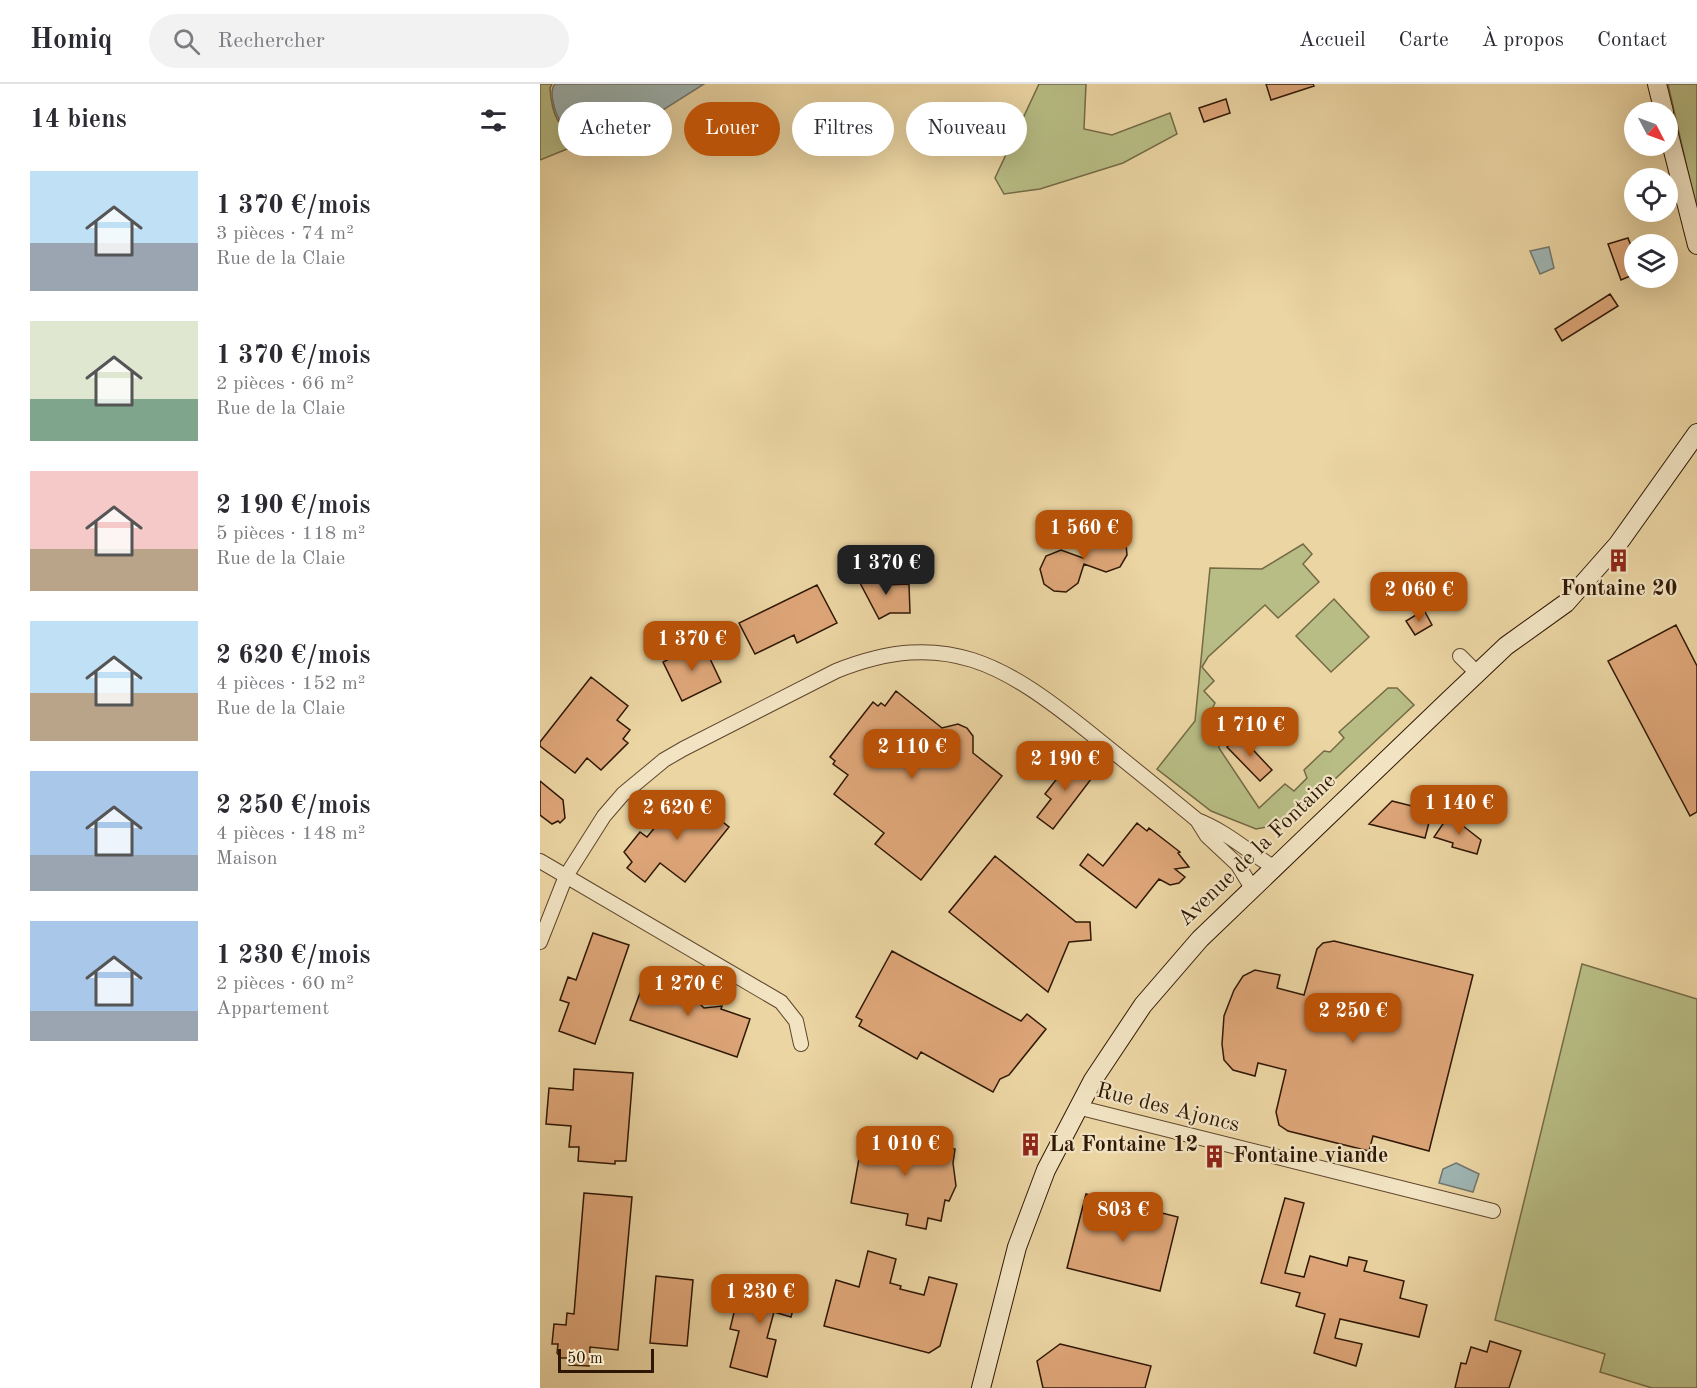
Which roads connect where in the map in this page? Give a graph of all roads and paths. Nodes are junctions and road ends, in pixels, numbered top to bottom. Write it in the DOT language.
graph roads {
  1 [pos="1658,84"];
  2 [pos="1662,102"];
  3 [pos="1674,156"];
  4 [pos="1697,244"];
  5 [pos="1697,433"];
  6 [pos="1460,656"];
  7 [pos="1477,673"];
  8 [pos="1197,820"];
  9 [pos="540,861"];
  10 [pos="1275,868"];
  11 [pos="566,876"];
  12 [pos="1252,888"];
  13 [pos="540,942"];
  14 [pos="801,1044"];
  15 [pos="1077,1107"];
  16 [pos="1493,1211"];
  17 [pos="981,1388"];
  1 -- 2 [label="street"];
  3 -- 4 [label="street"];
  5 -- 7 [label="street, Avenue de la Fontaine"];
  6 -- 7 [label="street"];
  7 -- 10 [label="street, Avenue de la Fontaine"];
  8 -- 10 [label="street"];
  8 -- 11 [label="street"];
  8 -- 12 [label="street"];
  9 -- 11 [label="street"];
  10 -- 12 [label="street, Avenue de la Fontaine"];
  11 -- 13 [label="street"];
  11 -- 14 [label="street"];
  12 -- 15 [label="street, Avenue de la Fontaine"];
  15 -- 16 [label="street, Rue des Ajoncs"];
  15 -- 17 [label="street, Avenue de la Fontaine"];
}
